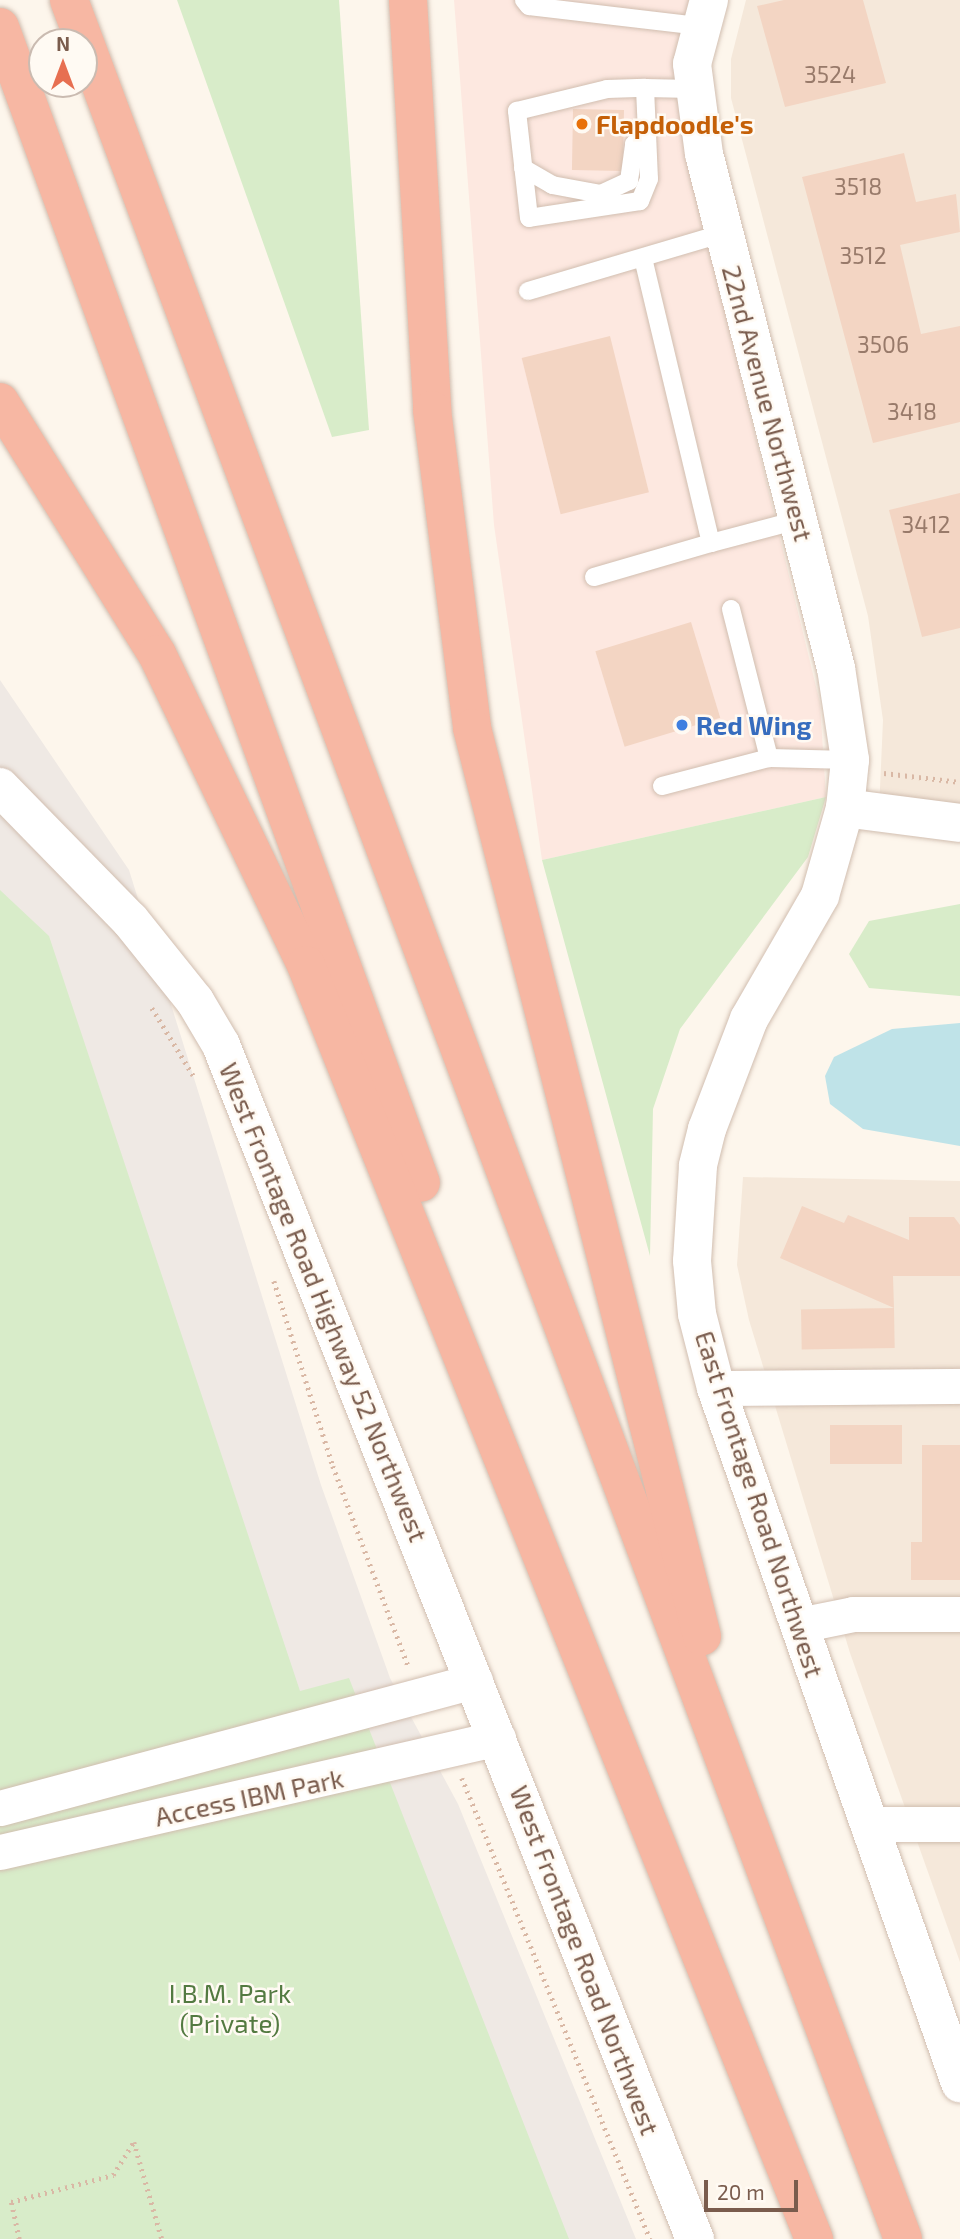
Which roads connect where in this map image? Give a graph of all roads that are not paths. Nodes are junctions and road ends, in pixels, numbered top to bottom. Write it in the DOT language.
graph roads {
  1 [pos="69,0"];
  2 [pos="408,0"];
  3 [pos="524,0"];
  4 [pos="596,6"];
  5 [pos="703,13"];
  6 [pos="0,27"];
  7 [pos="645,88"];
  8 [pos="693,89"];
  9 [pos="647,134"];
  10 [pos="523,168"];
  11 [pos="724,233"];
  12 [pos="643,258"];
  13 [pos="527,291"];
  14 [pos="0,402"];
  15 [pos="797,520"];
  16 [pos="711,543"];
  17 [pos="594,576"];
  18 [pos="731,609"];
  19 [pos="769,758"];
  20 [pos="850,760"];
  21 [pos="662,786"];
  22 [pos="0,787"];
  23 [pos="845,808"];
  24 [pos="960,823"];
  25 [pos="960,1385"];
  26 [pos="716,1388"];
  27 [pos="960,1614"];
  28 [pos="799,1625"];
  29 [pos="475,1681"];
  30 [pos="498,1738"];
  31 [pos="0,1808"];
  32 [pos="869,1824"];
  33 [pos="960,1824"];
  34 [pos="752,1832"];
  35 [pos="658,1851"];
  36 [pos="0,1852"];
  37 [pos="960,2083"];
  38 [pos="695,2239"];
  39 [pos="814,2239"];
  40 [pos="903,2239"];
  1 -- 34 [label="highway"];
  2 -- 34 [label="highway"];
  3 -- 4 [label="lane"];
  4 -- 5 [label="lane"];
  5 -- 8 [label="street, 22nd Avenue Northwest"];
  6 -- 35 [label="highway"];
  7 -- 8 [label="lane"];
  7 -- 9 [label="lane"];
  7 -- 10 [label="lane"];
  8 -- 11 [label="street, 22nd Avenue Northwest"];
  9 -- 10 [label="lane"];
  9 -- 10 [label="lane"];
  11 -- 12 [label="lane"];
  11 -- 15 [label="street, 22nd Avenue Northwest"];
  12 -- 13 [label="lane"];
  12 -- 16 [label="lane"];
  14 -- 35 [label="highway"];
  15 -- 16 [label="lane"];
  15 -- 20 [label="street, 22nd Avenue Northwest"];
  16 -- 17 [label="lane"];
  18 -- 19 [label="lane"];
  19 -- 20 [label="lane"];
  19 -- 21 [label="lane"];
  20 -- 23 [label="street, 22nd Avenue Northwest"];
  22 -- 29 [label="street, West Frontage Road Highway 52 Northwest"];
  23 -- 24 [label="street"];
  23 -- 26 [label="street, East Frontage Road Northwest"];
  25 -- 26 [label="street"];
  26 -- 28 [label="street, East Frontage Road Northwest"];
  27 -- 28 [label="street"];
  28 -- 32 [label="street, East Frontage Road Northwest"];
  29 -- 30 [label="street, West Frontage Road Northwest"];
  29 -- 31 [label="street, Access IBM Park"];
  30 -- 36 [label="street, Access IBM Park"];
  30 -- 38 [label="street, West Frontage Road Northwest"];
  32 -- 33 [label="street"];
  32 -- 37 [label="street, East Frontage Road Northwest"];
  34 -- 40 [label="highway"];
  35 -- 39 [label="highway"];
}
